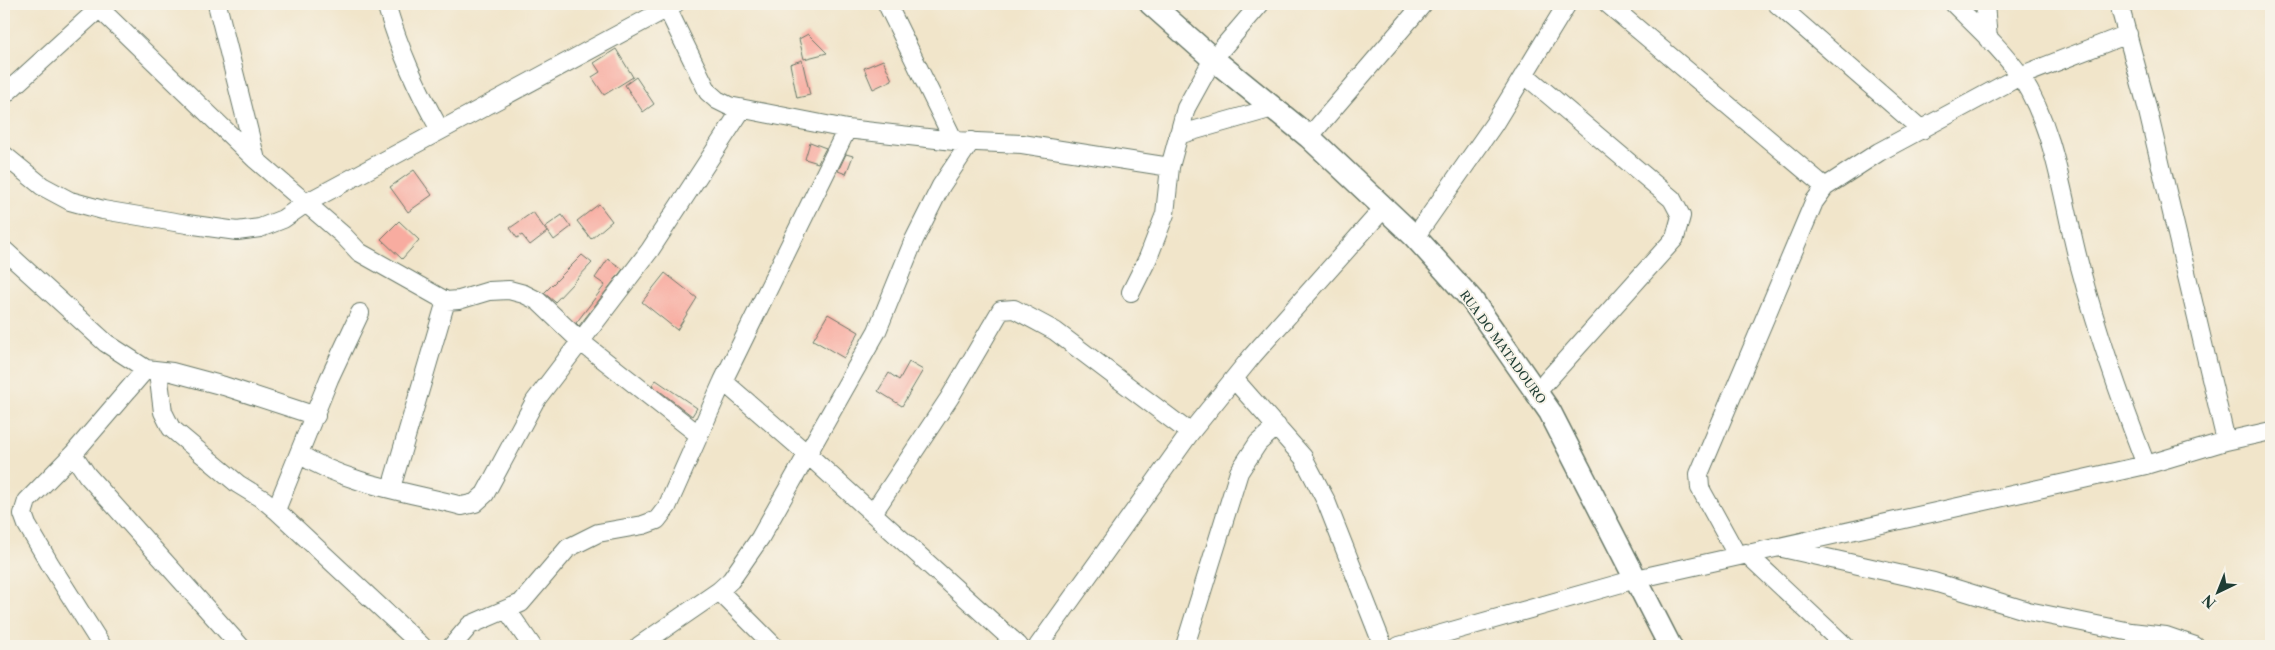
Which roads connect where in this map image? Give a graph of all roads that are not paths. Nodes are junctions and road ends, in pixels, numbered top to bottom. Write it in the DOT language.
graph roads {
  1 [pos="217,4"];
  2 [pos="386,4"];
  3 [pos="887,4"];
  4 [pos="1151,4"];
  5 [pos="1260,4"];
  6 [pos="1423,4"];
  7 [pos="1567,4"];
  8 [pos="1608,4"];
  9 [pos="1777,4"];
  10 [pos="1954,4"];
  11 [pos="1985,4"];
  12 [pos="2119,4"];
  13 [pos="102,6"];
  14 [pos="660,7"];
  15 [pos="2128,34"];
  16 [pos="1988,39"];
  17 [pos="1213,59"];
  18 [pos="1524,74"];
  19 [pos="2020,76"];
  20 [pos="4,95"];
  21 [pos="1273,108"];
  22 [pos="742,109"];
  23 [pos="847,129"];
  24 [pos="440,130"];
  25 [pos="1922,130"];
  26 [pos="1178,135"];
  27 [pos="1309,136"];
  28 [pos="963,141"];
  29 [pos="4,154"];
  30 [pos="256,160"];
  31 [pos="1170,167"];
  32 [pos="1825,187"];
  33 [pos="306,203"];
  34 [pos="1382,208"];
  35 [pos="1414,237"];
  36 [pos="4,250"];
  37 [pos="1130,292"];
  38 [pos="446,301"];
  39 [pos="360,314"];
  40 [pos="581,342"];
  41 [pos="152,371"];
  42 [pos="1234,379"];
  43 [pos="723,381"];
  44 [pos="1536,393"];
  45 [pos="316,416"];
  46 [pos="1277,426"];
  47 [pos="2271,430"];
  48 [pos="1190,433"];
  49 [pos="699,435"];
  50 [pos="2226,440"];
  51 [pos="806,453"];
  52 [pos="72,454"];
  53 [pos="299,454"];
  54 [pos="2146,465"];
  55 [pos="391,488"];
  56 [pos="276,510"];
  57 [pos="873,513"];
  58 [pos="1774,546"];
  59 [pos="1742,554"];
  60 [pos="1636,579"];
  61 [pos="719,591"];
  62 [pos="507,610"];
  63 [pos="102,646"];
  64 [pos="240,646"];
  65 [pos="422,646"];
  66 [pos="452,646"];
  67 [pos="532,646"];
  68 [pos="638,646"];
  69 [pos="774,646"];
  70 [pos="1019,646"];
  71 [pos="1038,646"];
  72 [pos="1185,646"];
  73 [pos="1383,646"];
  74 [pos="1399,646"];
  75 [pos="1670,646"];
  76 [pos="1845,646"];
  77 [pos="2195,646"];
  1 -- 30 [label="street"];
  2 -- 24 [label="street"];
  3 -- 28 [label="street"];
  4 -- 17 [label="street, RUA DO MATADOURO"];
  5 -- 17 [label="street"];
  6 -- 27 [label="street"];
  7 -- 18 [label="street"];
  8 -- 32 [label="street"];
  9 -- 25 [label="street"];
  10 -- 16 [label="street"];
  11 -- 16 [label="street"];
  12 -- 15 [label="street"];
  13 -- 20 [label="street"];
  13 -- 30 [label="street"];
  14 -- 22 [label="street"];
  14 -- 24 [label="street"];
  15 -- 19 [label="street"];
  15 -- 50 [label="street"];
  16 -- 19 [label="street"];
  17 -- 21 [label="street, RUA DO MATADOURO"];
  17 -- 26 [label="street"];
  18 -- 35 [label="street"];
  18 -- 44 [label="street"];
  19 -- 25 [label="street"];
  19 -- 54 [label="street"];
  21 -- 26 [label="street"];
  21 -- 27 [label="street, RUA DO MATADOURO"];
  22 -- 23 [label="street"];
  22 -- 40 [label="street"];
  23 -- 28 [label="street"];
  23 -- 43 [label="street"];
  24 -- 33 [label="street"];
  25 -- 32 [label="street"];
  26 -- 31 [label="street"];
  27 -- 34 [label="street, RUA DO MATADOURO"];
  28 -- 31 [label="street"];
  28 -- 51 [label="street"];
  29 -- 33 [label="street"];
  30 -- 33 [label="street"];
  31 -- 37 [label="street"];
  32 -- 59 [label="street"];
  33 -- 38 [label="street"];
  34 -- 35 [label="street, RUA DO MATADOURO"];
  34 -- 42 [label="street"];
  35 -- 44 [label="street, RUA DO MATADOURO"];
  36 -- 41 [label="street"];
  38 -- 40 [label="street"];
  38 -- 55 [label="street"];
  39 -- 45 [label="street"];
  40 -- 49 [label="street"];
  40 -- 55 [label="street"];
  41 -- 45 [label="street"];
  41 -- 52 [label="street"];
  41 -- 56 [label="street"];
  42 -- 46 [label="street"];
  42 -- 48 [label="street"];
  43 -- 49 [label="street"];
  43 -- 51 [label="street"];
  44 -- 60 [label="street, RUA DO MATADOURO"];
  45 -- 53 [label="street"];
  46 -- 72 [label="street"];
  46 -- 73 [label="street"];
  47 -- 50 [label="street"];
  48 -- 57 [label="street"];
  48 -- 71 [label="street"];
  49 -- 62 [label="street"];
  50 -- 54 [label="street"];
  51 -- 57 [label="street"];
  51 -- 61 [label="street"];
  52 -- 63 [label="street"];
  52 -- 64 [label="street"];
  53 -- 55 [label="street"];
  53 -- 56 [label="street"];
  54 -- 58 [label="street"];
  56 -- 65 [label="street"];
  57 -- 70 [label="street"];
  58 -- 59 [label="street"];
  58 -- 77 [label="street"];
  59 -- 60 [label="street"];
  59 -- 76 [label="street"];
  60 -- 74 [label="street"];
  60 -- 75 [label="street, RUA DO MATADOURO"];
  61 -- 68 [label="street"];
  61 -- 69 [label="street"];
  62 -- 66 [label="street"];
  62 -- 67 [label="street"];
}
